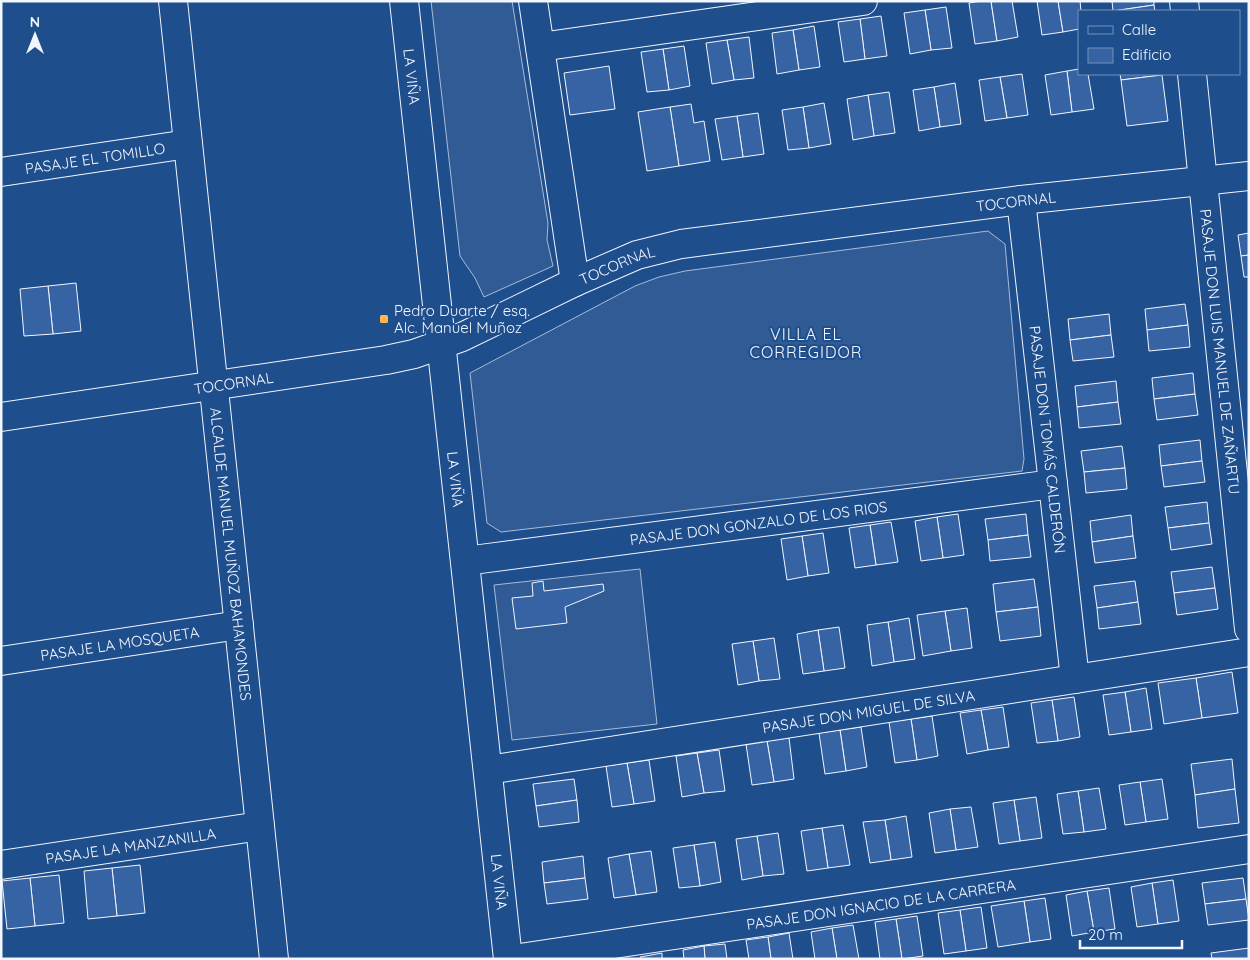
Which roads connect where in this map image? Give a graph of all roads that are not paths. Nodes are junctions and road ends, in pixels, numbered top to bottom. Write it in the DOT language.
graph roads {
  1 [pos="173,1"];
  2 [pos="404,1"];
  3 [pos="533,1"];
  4 [pos="863,1"];
  5 [pos="540,47"];
  6 [pos="1192,75"];
  7 [pos="188,144"];
  8 [pos="1,172"];
  9 [pos="1249,176"];
  10 [pos="1203,181"];
  11 [pos="1021,200"];
  12 [pos="575,282"];
  13 [pos="442,345"];
  14 [pos="213,386"];
  15 [pos="1,417"];
  16 [pos="1053,484"];
  17 [pos="465,561"];
  18 [pos="239,625"];
  19 [pos="1249,629"];
  20 [pos="1249,652"];
  21 [pos="1,661"];
  22 [pos="1075,679"];
  23 [pos="488,770"];
  24 [pos="260,826"];
  25 [pos="1249,849"];
  26 [pos="1,865"];
  27 [pos="274,959"];
  28 [pos="508,959"];
  29 [pos="513,959"];
  1 -- 7 [label="street, ALCALDE MANUEL MUÑOZ BAHAMONDES"];
  2 -- 13 [label="street, LA VIÑA"];
  3 -- 5 [label="street"];
  4 -- 5 [label="street"];
  5 -- 12 [label="street"];
  6 -- 10 [label="street, PASAJE DON LUIS MANUEL DE ZAÑARTU"];
  7 -- 8 [label="street, PASAJE EL TOMILLO"];
  7 -- 14 [label="street, ALCALDE MANUEL MUÑOZ BAHAMONDES"];
  9 -- 10 [label="street, TOCORNAL"];
  10 -- 11 [label="street, TOCORNAL"];
  10 -- 19 [label="street, PASAJE DON LUIS MANUEL DE ZAÑARTU"];
  11 -- 12 [label="street, TOCORNAL"];
  11 -- 16 [label="street, PASAJE DON TOMÁS CALDERÓN"];
  12 -- 13 [label="street, TOCORNAL"];
  13 -- 14 [label="street, TOCORNAL"];
  13 -- 17 [label="street, LA VIÑA"];
  14 -- 15 [label="street, TOCORNAL"];
  14 -- 18 [label="street, ALCALDE MANUEL MUÑOZ BAHAMONDES"];
  16 -- 17 [label="street, PASAJE DON GONZALO DE LOS RIOS"];
  16 -- 22 [label="street, PASAJE DON TOMÁS CALDERÓN"];
  17 -- 23 [label="street, LA VIÑA"];
  18 -- 21 [label="street, PASAJE LA MOSQUETA"];
  18 -- 24 [label="street, ALCALDE MANUEL MUÑOZ BAHAMONDES"];
  20 -- 22 [label="street, PASAJE DON MIGUEL DE SILVA"];
  22 -- 23 [label="street, PASAJE DON MIGUEL DE SILVA"];
  23 -- 28 [label="street, LA VIÑA"];
  24 -- 26 [label="street, PASAJE LA MANZANILLA"];
  24 -- 27 [label="street, ALCALDE MANUEL MUÑOZ BAHAMONDES"];
  25 -- 29 [label="street, PASAJE DON IGNACIO DE LA CARRERA"];
}
